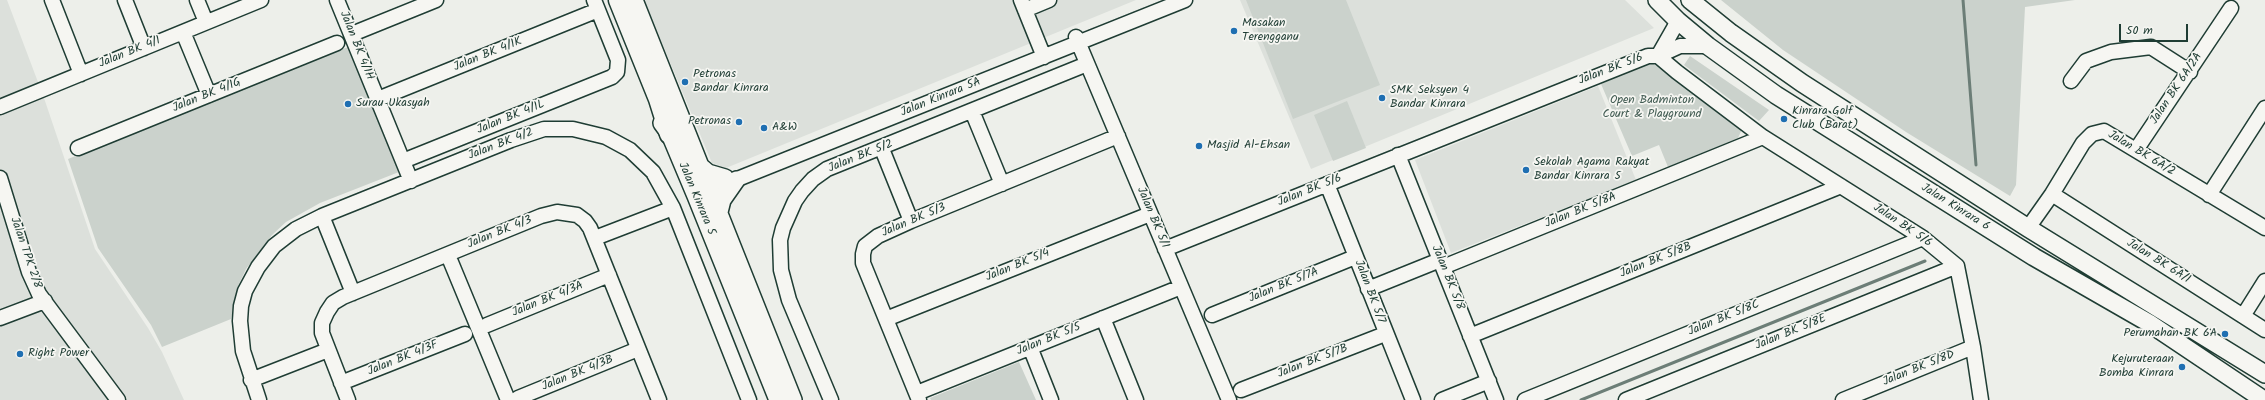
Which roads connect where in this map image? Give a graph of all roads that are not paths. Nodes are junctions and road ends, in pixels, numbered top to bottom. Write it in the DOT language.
graph roads {
  1 [pos="52,0"];
  2 [pos="125,0"];
  3 [pos="197,0"];
  4 [pos="261,0"];
  5 [pos="337,0"];
  6 [pos="436,0"];
  7 [pos="619,0"];
  8 [pos="634,0"];
  9 [pos="1048,0"];
  10 [pos="1165,0"];
  11 [pos="1185,0"];
  12 [pos="1657,0"];
  13 [pos="1690,0"];
  14 [pos="600,3"];
  15 [pos="1023,5"];
  16 [pos="2231,8"];
  17 [pos="1678,21"];
  18 [pos="206,22"];
  19 [pos="183,32"];
  20 [pos="352,34"];
  21 [pos="1077,40"];
  22 [pos="337,43"];
  23 [pos="1708,46"];
  24 [pos="144,48"];
  25 [pos="1042,54"];
  26 [pos="1658,56"];
  27 [pos="1087,64"];
  28 [pos="2190,72"];
  29 [pos="81,74"];
  30 [pos="2071,81"];
  31 [pos="209,95"];
  32 [pos="378,99"];
  33 [pos="0,107"];
  34 [pos="2265,108"];
  35 [pos="972,111"];
  36 [pos="670,134"];
  37 [pos="1118,136"];
  38 [pos="1763,137"];
  39 [pos="78,148"];
  40 [pos="882,149"];
  41 [pos="2136,150"];
  42 [pos="1398,155"];
  43 [pos="403,161"];
  44 [pos="701,167"];
  45 [pos="0,178"];
  46 [pos="731,179"];
  47 [pos="411,181"];
  48 [pos="1002,184"];
  49 [pos="1327,184"];
  50 [pos="1841,186"];
  51 [pos="702,190"];
  52 [pos="2052,194"];
  53 [pos="2209,195"];
  54 [pos="673,208"];
  55 [pos="719,212"];
  56 [pos="1150,214"];
  57 [pos="322,216"];
  58 [pos="911,221"];
  59 [pos="2028,228"];
  60 [pos="2265,228"];
  61 [pos="1999,236"];
  62 [pos="594,238"];
  63 [pos="1923,238"];
  64 [pos="1165,249"];
  65 [pos="448,255"];
  66 [pos="1355,257"];
  67 [pos="2034,257"];
  68 [pos="1442,264"];
  69 [pos="1957,266"];
  70 [pos="609,275"];
  71 [pos="2265,281"];
  72 [pos="1181,287"];
  73 [pos="1368,289"];
  74 [pos="353,293"];
  75 [pos="45,302"];
  76 [pos="1212,315"];
  77 [pos="2243,316"];
  78 [pos="0,318"];
  79 [pos="1103,318"];
  80 [pos="886,319"];
  81 [pos="487,325"];
  82 [pos="2265,330"];
  83 [pos="465,334"];
  84 [pos="1385,334"];
  85 [pos="1470,336"];
  86 [pos="1030,347"];
  87 [pos="1973,347"];
  88 [pos="328,350"];
  89 [pos="638,350"];
  90 [pos="2265,374"];
  91 [pos="251,380"];
  92 [pos="1489,381"];
  93 [pos="341,383"];
  94 [pos="1241,390"];
  95 [pos="918,397"];
  96 [pos="513,399"];
  97 [pos="118,400"];
  98 [pos="259,400"];
  99 [pos="348,400"];
  100 [pos="659,400"];
  101 [pos="749,400"];
  102 [pos="778,400"];
  103 [pos="793,400"];
  104 [pos="830,400"];
  105 [pos="1051,400"];
  106 [pos="1136,400"];
  107 [pos="1229,400"];
  108 [pos="1413,400"];
  109 [pos="1442,400"];
  110 [pos="1496,400"];
  111 [pos="1525,400"];
  112 [pos="1626,400"];
  113 [pos="1843,400"];
  114 [pos="1981,400"];
  115 [pos="2264,400"];
  1 -- 29 [label="street"];
  2 -- 24 [label="street"];
  3 -- 18 [label="street"];
  4 -- 18 [label="street, Jalan BK 4/1"];
  5 -- 20 [label="street, Jalan BK 4/1H"];
  6 -- 20 [label="street"];
  7 -- 36 [label="highway"];
  8 -- 44 [label="main road, Jalan Kinrara 5"];
  9 -- 15 [label="street"];
  10 -- 21 [label="street, Jalan Kinrara 5A"];
  11 -- 21 [label="street, Jalan Kinrara 5A"];
  12 -- 17 [label="main road, Jalan Kinrara 6"];
  13 -- 59 [label="main road, Jalan Kinrara 6"];
  14 -- 32 [label="street, Jalan BK 4/1K"];
  14 -- 36 [label="main road, Jalan Kinrara 5"];
  14 -- 43 [label="street, Jalan BK 4/1L"];
  15 -- 25 [label="street"];
  16 -- 28 [label="street, Jalan BK 6A/2A"];
  17 -- 23 [label="main road, Jalan Kinrara 6"];
  17 -- 26 [label="street"];
  18 -- 19 [label="street, Jalan BK 4/1"];
  19 -- 24 [label="street, Jalan BK 4/1"];
  19 -- 31 [label="street"];
  20 -- 32 [label="street, Jalan BK 4/1H"];
  21 -- 25 [label="street, Jalan Kinrara 5A"];
  21 -- 27 [label="street, Jalan BK 5/1"];
  22 -- 31 [label="street, Jalan BK 4/1G"];
  23 -- 26 [label="street"];
  23 -- 61 [label="main road, Jalan Kinrara 6"];
  24 -- 29 [label="street, Jalan BK 4/1"];
  25 -- 46 [label="street, Jalan Kinrara 5A"];
  26 -- 38 [label="street, Jalan BK 5/6"];
  26 -- 42 [label="street, Jalan BK 5/6"];
  27 -- 35 [label="street, Jalan BK 5/2"];
  27 -- 37 [label="street, Jalan BK 5/1"];
  28 -- 30 [label="street"];
  28 -- 41 [label="street, Jalan BK 6A/2A"];
  29 -- 33 [label="street, Jalan BK 4/1"];
  31 -- 39 [label="street, Jalan BK 4/1G"];
  32 -- 43 [label="street, Jalan BK 4/1H"];
  34 -- 53 [label="street"];
  35 -- 40 [label="street, Jalan BK 5/2"];
  35 -- 48 [label="street"];
  36 -- 51 [label="main road, Jalan Kinrara 5"];
  37 -- 48 [label="street, Jalan BK 5/3"];
  37 -- 56 [label="street, Jalan BK 5/1"];
  38 -- 50 [label="street, Jalan BK 5/6"];
  38 -- 68 [label="street, Jalan BK 5/8A"];
  40 -- 58 [label="street"];
  40 -- 104 [label="street, Jalan BK 5/2"];
  41 -- 52 [label="street, Jalan BK 6A/2"];
  41 -- 53 [label="street, Jalan BK 6A/2"];
  42 -- 49 [label="street, Jalan BK 5/6"];
  42 -- 68 [label="street, Jalan BK 5/8"];
  43 -- 47 [label="street, Jalan BK 4/1H"];
  44 -- 46 [label="main road"];
  44 -- 51 [label="main road, Jalan Kinrara 5"];
  45 -- 75 [label="street, Jalan TPK 2/8"];
  46 -- 51 [label="street, Jalan Kinrara 5A"];
  46 -- 55 [label="main road"];
  47 -- 54 [label="street, Jalan BK 4/2"];
  47 -- 57 [label="street, Jalan BK 4/2"];
  48 -- 58 [label="street, Jalan BK 5/3"];
  49 -- 64 [label="street, Jalan BK 5/6"];
  49 -- 66 [label="street, Jalan BK 5/7"];
  50 -- 63 [label="street, Jalan BK 5/6"];
  50 -- 85 [label="street, Jalan BK 5/8B"];
  51 -- 55 [label="main road, Jalan Kinrara 5"];
  51 -- 102 [label="main road, Jalan Kinrara 5"];
  52 -- 59 [label="street, Jalan BK 6A/2"];
  52 -- 77 [label="street, Jalan BK 6A/1"];
  53 -- 60 [label="street, Jalan BK 6A/2"];
  54 -- 62 [label="street"];
  54 -- 101 [label="street, Jalan BK 4/2"];
  55 -- 103 [label="main road, Jalan Kinrara 5"];
  56 -- 64 [label="street, Jalan BK 5/1"];
  56 -- 80 [label="street, Jalan BK 5/4"];
  57 -- 74 [label="street"];
  57 -- 91 [label="street, Jalan BK 4/2"];
  58 -- 80 [label="street, Jalan BK 5/3"];
  59 -- 61 [label="main road"];
  59 -- 67 [label="main road"];
  59 -- 90 [label="main road, Jalan Kinrara 6"];
  61 -- 67 [label="main road, Jalan Kinrara 6"];
  62 -- 65 [label="street, Jalan BK 4/3"];
  62 -- 70 [label="street, Jalan BK 4/3"];
  63 -- 69 [label="street, Jalan BK 5/6"];
  63 -- 111 [label="street, Jalan BK 5/8C"];
  64 -- 72 [label="street, Jalan BK 5/1"];
  65 -- 74 [label="street, Jalan BK 4/3"];
  65 -- 96 [label="street"];
  66 -- 73 [label="street, Jalan BK 5/7"];
  66 -- 76 [label="street, Jalan BK 5/7A"];
  67 -- 115 [label="main road, Jalan Kinrara 6"];
  68 -- 73 [label="street, Jalan BK 5/8A"];
  68 -- 85 [label="street, Jalan BK 5/8"];
  69 -- 87 [label="street"];
  69 -- 112 [label="street, Jalan BK 5/8E"];
  70 -- 81 [label="street, Jalan BK 4/3A"];
  70 -- 89 [label="street, Jalan BK 4/3"];
  71 -- 77 [label="street"];
  72 -- 79 [label="street, Jalan BK 5/5"];
  72 -- 107 [label="street, Jalan BK 5/1"];
  73 -- 84 [label="street, Jalan BK 5/7"];
  74 -- 88 [label="street, Jalan BK 4/3"];
  75 -- 78 [label="street"];
  75 -- 97 [label="street, Jalan TPK 2/8"];
  77 -- 82 [label="street, Jalan BK 6A/1"];
  79 -- 86 [label="street, Jalan BK 5/5"];
  79 -- 106 [label="street"];
  80 -- 95 [label="street, Jalan BK 5/3"];
  83 -- 93 [label="street, Jalan BK 4/3F"];
  84 -- 94 [label="street, Jalan BK 5/7B"];
  84 -- 108 [label="street, Jalan BK 5/7"];
  85 -- 92 [label="street, Jalan BK 5/8"];
  86 -- 95 [label="street, Jalan BK 5/5"];
  86 -- 105 [label="street"];
  87 -- 113 [label="street, Jalan BK 5/8D"];
  87 -- 114 [label="street"];
  88 -- 91 [label="street"];
  88 -- 93 [label="street, Jalan BK 4/3"];
  89 -- 96 [label="street, Jalan BK 4/3B"];
  89 -- 100 [label="street, Jalan BK 4/3"];
  91 -- 98 [label="street, Jalan BK 4/2"];
  92 -- 109 [label="street"];
  92 -- 110 [label="street, Jalan BK 5/8"];
  93 -- 99 [label="street, Jalan BK 4/3"];
}
